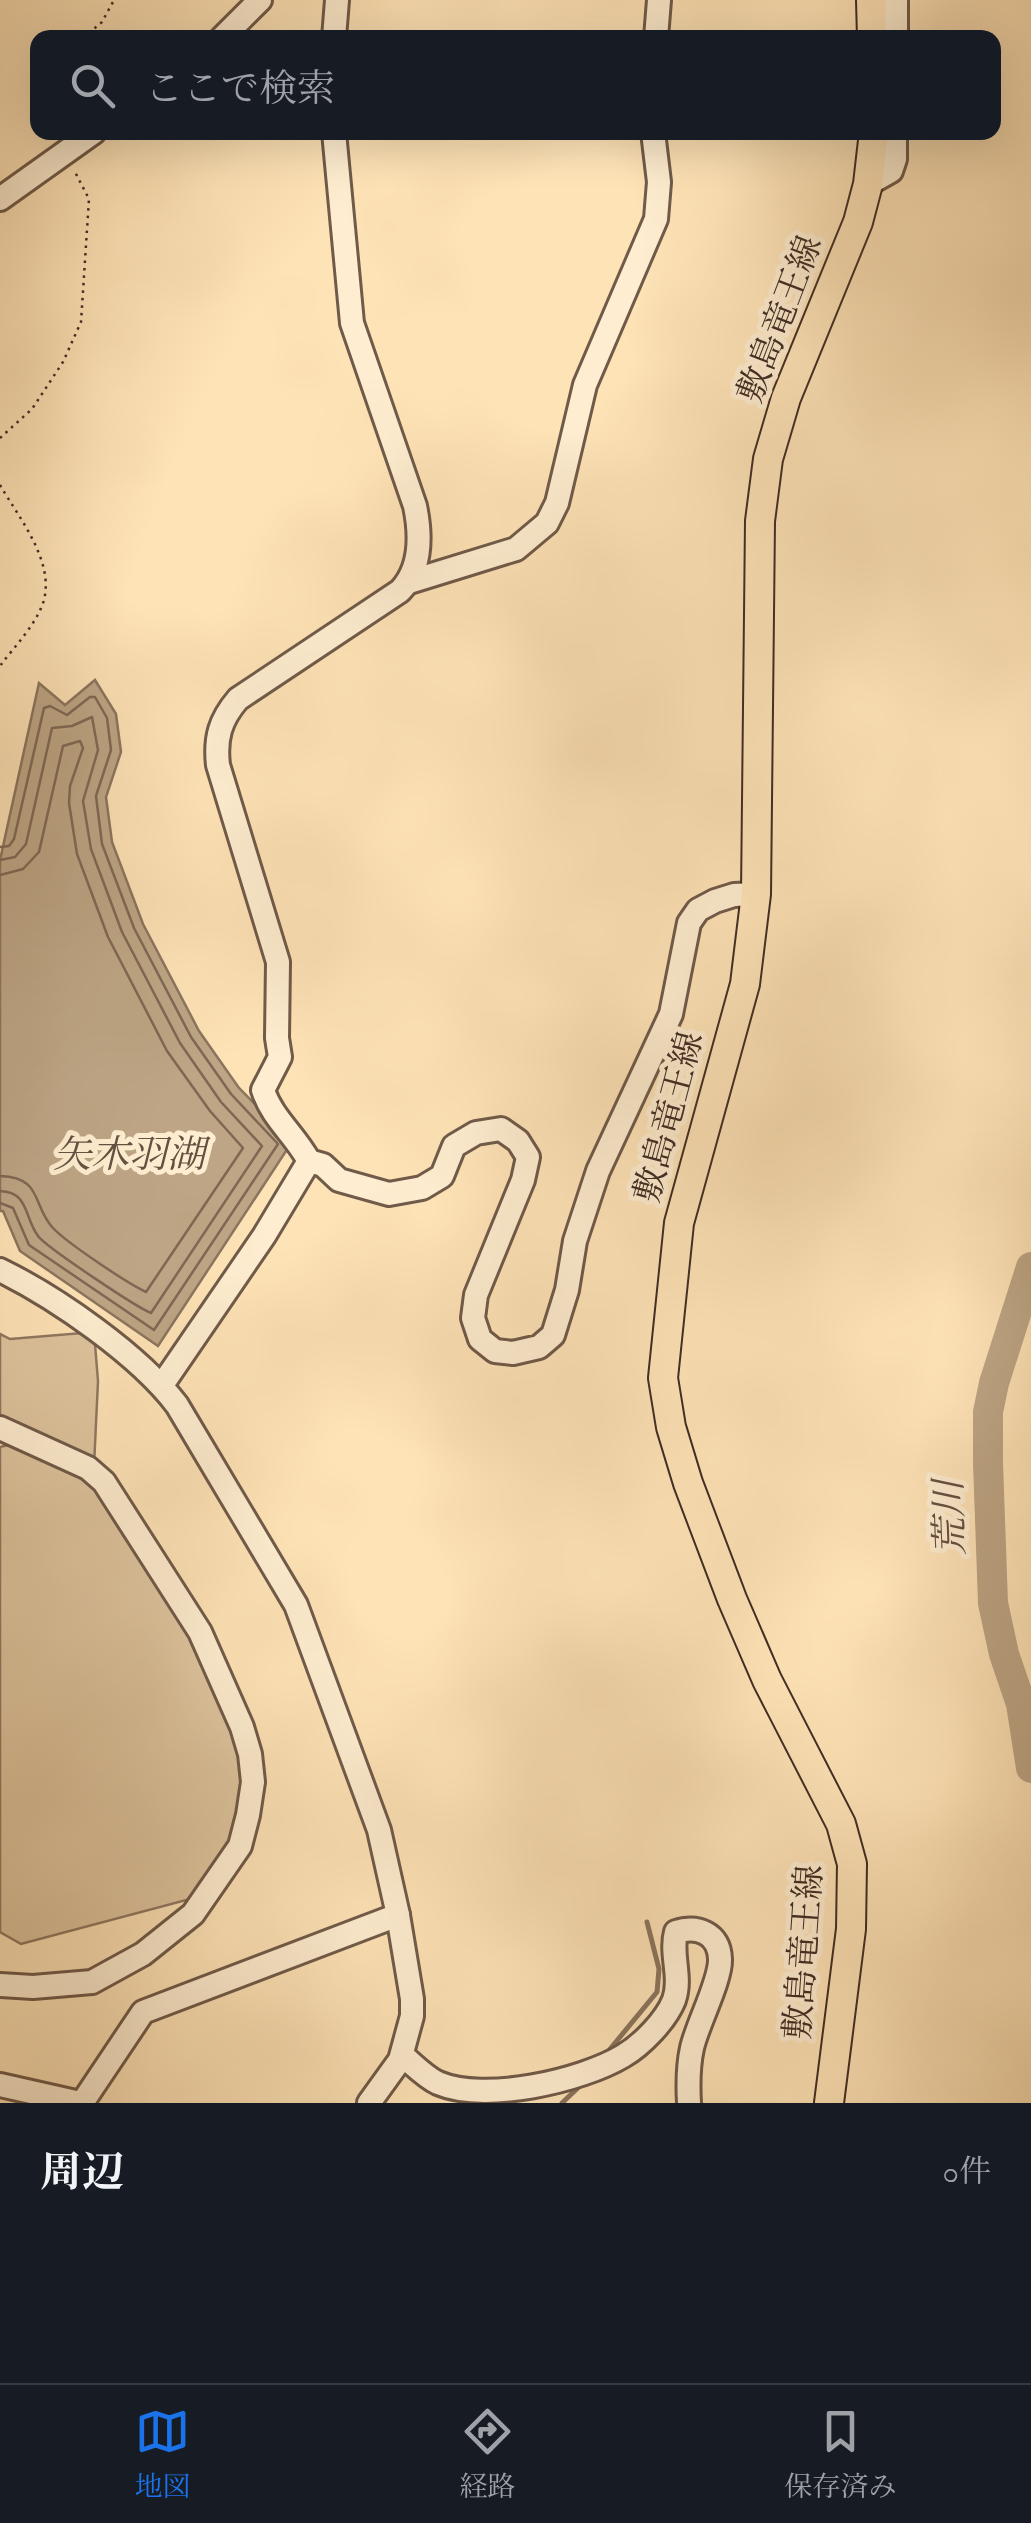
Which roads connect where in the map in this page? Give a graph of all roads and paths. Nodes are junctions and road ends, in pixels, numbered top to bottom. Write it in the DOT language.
graph roads {
  1 [pos="114,0"];
  2 [pos="260,0"];
  3 [pos="337,0"];
  4 [pos="660,0"];
  5 [pos="871,0"];
  6 [pos="896,0"];
  7 [pos="92,30"];
  8 [pos="230,30"];
  9 [pos="335,30"];
  10 [pos="657,30"];
  11 [pos="872,30"];
  12 [pos="896,30"];
  13 [pos="83,140"];
  14 [pos="335,140"];
  15 [pos="654,140"];
  16 [pos="873,140"];
  17 [pos="895,140"];
  18 [pos="65,153"];
  19 [pos="868,184"];
  20 [pos="0,199"];
  21 [pos="0,438"];
  22 [pos="0,485"];
  23 [pos="409,582"];
  24 [pos="0,666"];
  25 [pos="756,894"];
  26 [pos="308,1161"];
  27 [pos="0,1270"];
  28 [pos="162,1385"];
  29 [pos="0,1428"];
  30 [pos="398,1915"];
  31 [pos="0,1984"];
  32 [pos="402,2055"];
  33 [pos="0,2086"];
  34 [pos="81,2103"];
  35 [pos="370,2103"];
  36 [pos="689,2103"];
  37 [pos="829,2103"];
  1 -- 7 [label="path"];
  2 -- 8 [label="street"];
  3 -- 9 [label="street"];
  4 -- 10 [label="street"];
  5 -- 11 [label="main road"];
  6 -- 12 [label="street"];
  13 -- 18 [label="street"];
  14 -- 23 [label="street"];
  15 -- 23 [label="street"];
  16 -- 19 [label="main road, 敷島竜王線"];
  17 -- 19 [label="street"];
  18 -- 20 [label="street"];
  18 -- 21 [label="path"];
  19 -- 25 [label="main road, 敷島竜王線"];
  22 -- 24 [label="path"];
  23 -- 26 [label="street"];
  25 -- 26 [label="street"];
  25 -- 37 [label="main road, 敷島竜王線"];
  26 -- 28 [label="street"];
  27 -- 28 [label="street"];
  28 -- 30 [label="street"];
  29 -- 31 [label="street"];
  30 -- 32 [label="street"];
  30 -- 34 [label="street"];
  32 -- 35 [label="street"];
  32 -- 36 [label="street"];
  33 -- 34 [label="street"];
}
